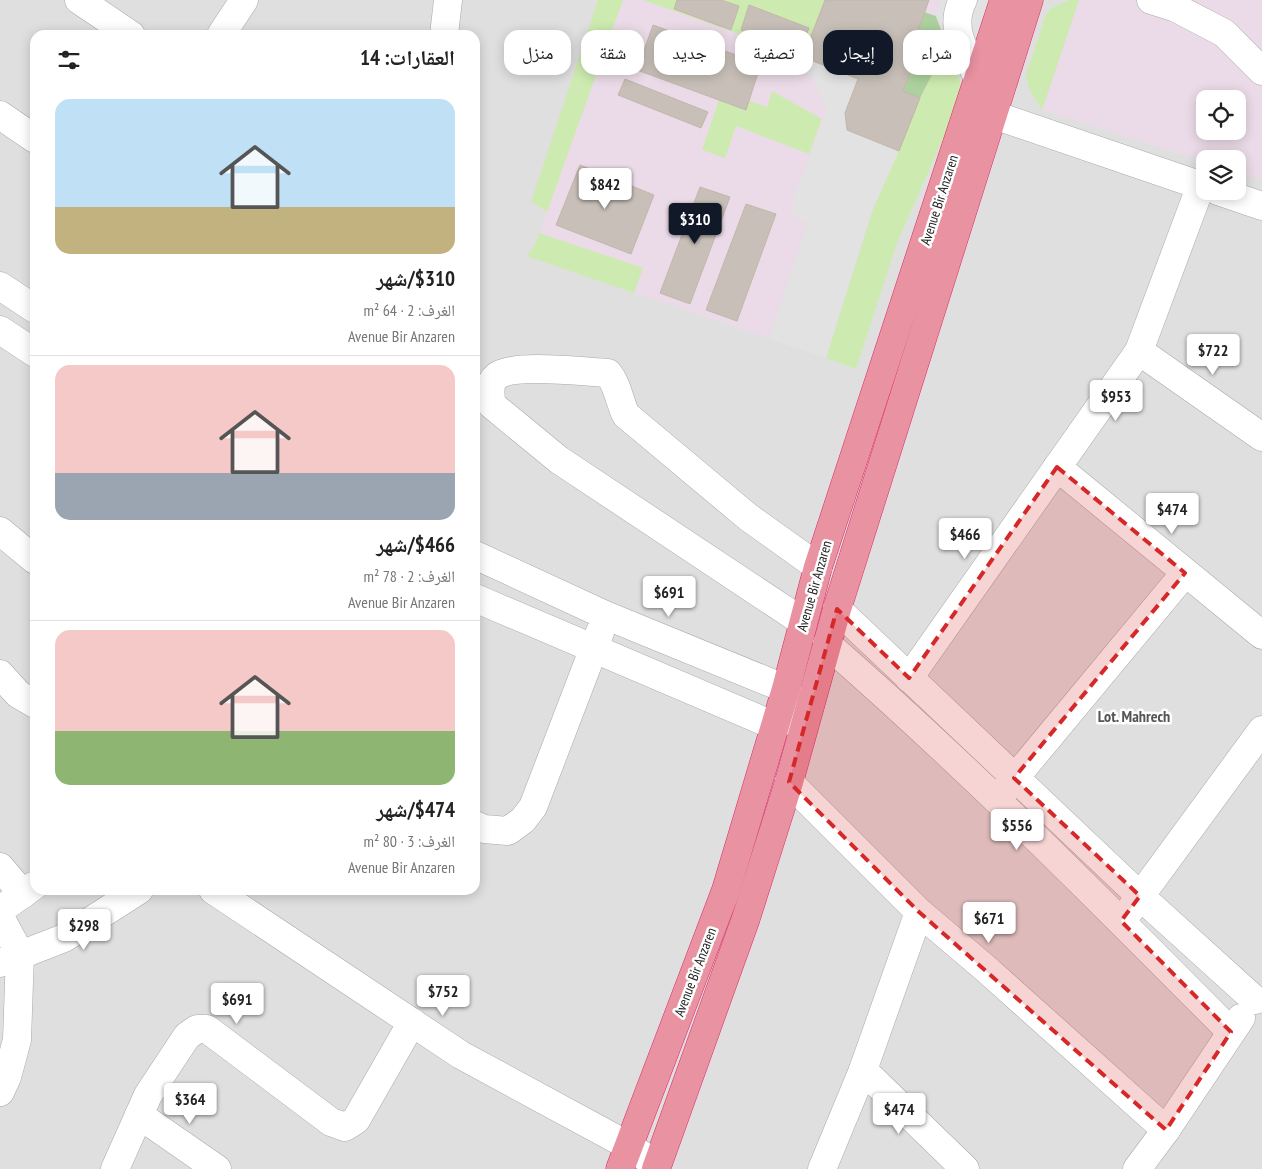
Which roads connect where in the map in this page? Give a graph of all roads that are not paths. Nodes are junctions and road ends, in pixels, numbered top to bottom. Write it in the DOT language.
graph roads {
  1 [pos="79,0"];
  2 [pos="244,0"];
  3 [pos="448,0"];
  4 [pos="963,0"];
  5 [pos="1004,0"];
  6 [pos="1029,0"];
  7 [pos="1151,0"];
  8 [pos="124,30"];
  9 [pos="224,30"];
  10 [pos="445,30"];
  11 [pos="1262,70"];
  12 [pos="979,79"];
  13 [pos="991,114"];
  14 [pos="0,115"];
  15 [pos="30,136"];
  16 [pos="1196,184"];
  17 [pos="1203,200"];
  18 [pos="1244,200"];
  19 [pos="1262,206"];
  20 [pos="0,286"];
  21 [pos="30,306"];
  22 [pos="0,330"];
  23 [pos="30,350"];
  24 [pos="1139,351"];
  25 [pos="1262,437"];
  26 [pos="1057,467"];
  27 [pos="0,531"];
  28 [pos="30,556"];
  29 [pos="480,557"];
  30 [pos="818,567"];
  31 [pos="1185,573"];
  32 [pos="480,600"];
  33 [pos="837,609"];
  34 [pos="605,615"];
  35 [pos="804,622"];
  36 [pos="1262,635"];
  37 [pos="828,644"];
  38 [pos="595,649"];
  39 [pos="0,674"];
  40 [pos="909,678"];
  41 [pos="30,701"];
  42 [pos="801,707"];
  43 [pos="775,726"];
  44 [pos="1262,730"];
  45 [pos="1014,778"];
  46 [pos="789,782"];
  47 [pos="996,801"];
  48 [pos="480,828"];
  49 [pos="0,867"];
  50 [pos="29,890"];
  51 [pos="131,895"];
  52 [pos="221,895"];
  53 [pos="1140,896"];
  54 [pos="0,910"];
  55 [pos="919,912"];
  56 [pos="0,918"];
  57 [pos="1121,921"];
  58 [pos="10,959"];
  59 [pos="1258,995"];
  60 [pos="412,1022"];
  61 [pos="1232,1032"];
  62 [pos="863,1070"];
  63 [pos="0,1092"];
  64 [pos="139,1115"];
  65 [pos="1166,1130"];
  66 [pos="624,1157"];
  67 [pos="656,1167"];
  68 [pos="116,1169"];
  69 [pos="217,1169"];
  70 [pos="822,1169"];
  71 [pos="965,1169"];
  72 [pos="1137,1169"];
  1 -- 8 [label="street"];
  2 -- 9 [label="street"];
  3 -- 10 [label="street"];
  4 -- 12 [label="street"];
  5 -- 12 [label="highway, Avenue Bir Anzaren"];
  6 -- 13 [label="highway, Avenue Bir Anzaren"];
  7 -- 11 [label="street"];
  12 -- 30 [label="highway, Avenue Bir Anzaren"];
  13 -- 16 [label="street"];
  13 -- 33 [label="highway, Avenue Bir Anzaren"];
  14 -- 15 [label="street"];
  17 -- 24 [label="street"];
  18 -- 19 [label="street"];
  20 -- 21 [label="street"];
  22 -- 23 [label="street"];
  24 -- 25 [label="street"];
  24 -- 26 [label="street"];
  26 -- 31 [label="street"];
  26 -- 40 [label="street"];
  27 -- 28 [label="street"];
  29 -- 34 [label="street"];
  30 -- 35 [label="highway, Avenue Bir Anzaren"];
  30 -- 35 [label="street"];
  31 -- 36 [label="street"];
  31 -- 45 [label="street"];
  32 -- 38 [label="street"];
  33 -- 37 [label="highway, Avenue Bir Anzaren"];
  33 -- 40 [label="street"];
  34 -- 38 [label="street"];
  34 -- 42 [label="street"];
  35 -- 42 [label="highway, Avenue Bir Anzaren"];
  37 -- 42 [label="highway, Avenue Bir Anzaren"];
  37 -- 47 [label="street"];
  38 -- 43 [label="street"];
  38 -- 48 [label="street"];
  39 -- 41 [label="street"];
  40 -- 45 [label="street"];
  42 -- 43 [label="highway, Avenue Bir Anzaren"];
  42 -- 46 [label="highway, Avenue Bir Anzaren"];
  43 -- 66 [label="highway, Avenue Bir Anzaren"];
  44 -- 53 [label="street"];
  45 -- 47 [label="street"];
  45 -- 53 [label="street"];
  46 -- 55 [label="street"];
  46 -- 67 [label="highway, Avenue Bir Anzaren"];
  47 -- 57 [label="street"];
  49 -- 50 [label="street"];
  50 -- 54 [label="street"];
  51 -- 58 [label="street"];
  52 -- 60 [label="street"];
  53 -- 57 [label="street"];
  53 -- 59 [label="street"];
  55 -- 62 [label="street"];
  55 -- 65 [label="street"];
  56 -- 58 [label="street"];
  57 -- 61 [label="street"];
  58 -- 63 [label="street"];
  59 -- 61 [label="street"];
  60 -- 64 [label="street"];
  60 -- 66 [label="street"];
  61 -- 65 [label="street"];
  62 -- 70 [label="street"];
  62 -- 71 [label="street"];
  64 -- 68 [label="street"];
  64 -- 69 [label="street"];
  65 -- 72 [label="street"];
  66 -- 67 [label="street"];
}
